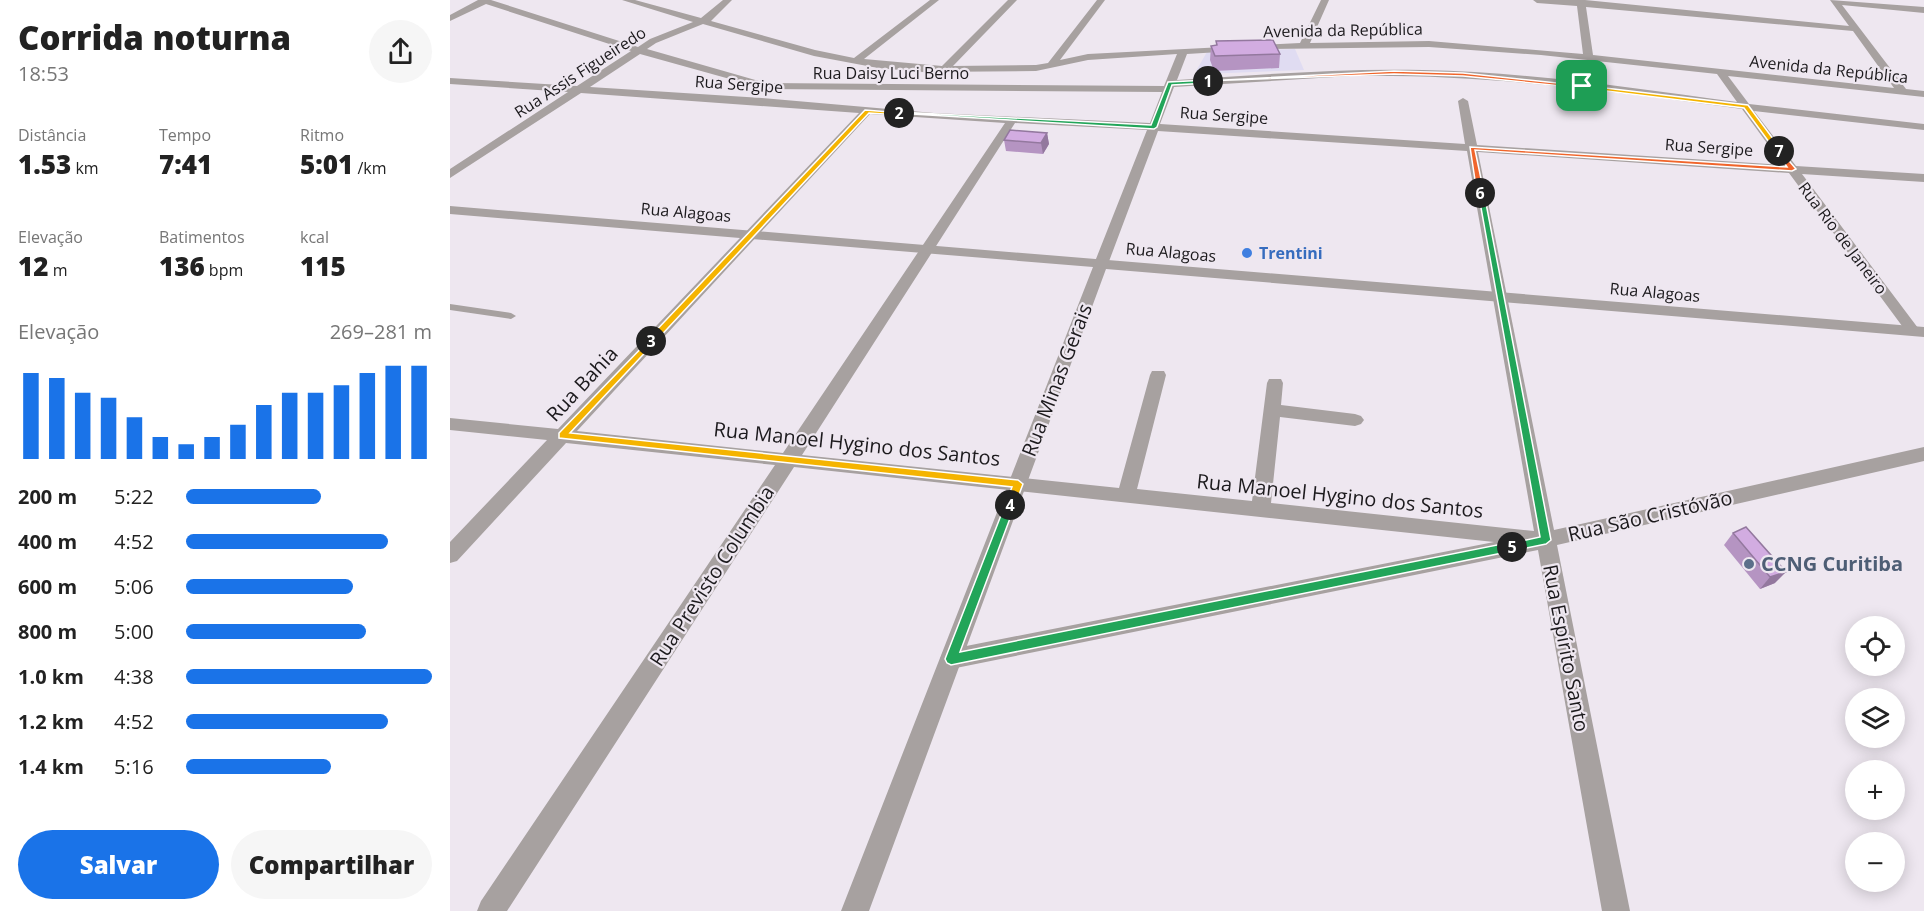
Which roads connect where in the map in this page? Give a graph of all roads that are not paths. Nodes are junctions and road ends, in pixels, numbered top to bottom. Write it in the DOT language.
graph roads {
  1 [pos="484,0"];
  2 [pos="626,0"];
  3 [pos="728,0"];
  4 [pos="935,0"];
  5 [pos="1013,0"];
  6 [pos="1101,0"];
  7 [pos="1313,0"];
  8 [pos="1537,0"];
  9 [pos="1325,1"];
  10 [pos="1835,1"];
  11 [pos="1581,2"];
  12 [pos="719,9"];
  13 [pos="1924,10"];
  14 [pos="681,16"];
  15 [pos="450,18"];
  16 [pos="703,22"];
  17 [pos="1856,29"];
  18 [pos="1304,45"];
  19 [pos="638,50"];
  20 [pos="1183,51"];
  21 [pos="1588,57"];
  22 [pos="856,61"];
  23 [pos="1050,67"];
  24 [pos="943,70"];
  25 [pos="1720,72"];
  26 [pos="450,81"];
  27 [pos="1169,86"];
  28 [pos="778,87"];
  29 [pos="579,89"];
  30 [pos="1055,89"];
  31 [pos="1903,92"];
  32 [pos="1924,94"];
  33 [pos="762,101"];
  34 [pos="1463,101"];
  35 [pos="1746,106"];
  36 [pos="867,111"];
  37 [pos="1011,120"];
  38 [pos="1154,127"];
  39 [pos="1924,127"];
  40 [pos="1472,148"];
  41 [pos="1792,169"];
  42 [pos="450,174"];
  43 [pos="1924,178"];
  44 [pos="450,210"];
  45 [pos="751,235"];
  46 [pos="926,250"];
  47 [pos="1101,264"];
  48 [pos="1500,297"];
  49 [pos="450,307"];
  50 [pos="511,316"];
  51 [pos="1918,332"];
  52 [pos="1924,346"];
  53 [pos="1158,375"];
  54 [pos="1275,382"];
  55 [pos="1272,410"];
  56 [pos="1355,420"];
  57 [pos="450,424"];
  58 [pos="562,436"];
  59 [pos="1924,454"];
  60 [pos="788,459"];
  61 [pos="1018,484"];
  62 [pos="1126,495"];
  63 [pos="1261,510"];
  64 [pos="1546,540"];
  65 [pos="450,555"];
  66 [pos="951,659"];
  67 [pos="491,911"];
  68 [pos="855,911"];
  69 [pos="1616,911"];
  1 -- 15 [label="street"];
  1 -- 19 [label="street, Rua Daisy Luci Berno"];
  2 -- 14 [label="street, Avenida da República"];
  3 -- 12 [label="street, Rua Assis Figueiredo"];
  4 -- 22 [label="street"];
  5 -- 24 [label="street"];
  6 -- 23 [label="street"];
  7 -- 9 [label="street"];
  8 -- 11 [label="street"];
  9 -- 18 [label="street"];
  10 -- 13 [label="street"];
  10 -- 17 [label="street"];
  11 -- 17 [label="street"];
  11 -- 21 [label="street"];
  12 -- 14 [label="street"];
  12 -- 16 [label="street, Rua Assis Figueiredo"];
  14 -- 16 [label="street, Avenida da República"];
  16 -- 19 [label="street, Rua Assis Figueiredo"];
  16 -- 22 [label="street, Avenida da República"];
  17 -- 31 [label="street"];
  18 -- 20 [label="street, Avenida da República"];
  18 -- 21 [label="street, Avenida da República"];
  19 -- 28 [label="street, Rua Daisy Luci Berno"];
  19 -- 29 [label="street, Rua Assis Figueiredo"];
  20 -- 23 [label="street, Avenida da República"];
  20 -- 27 [label="street, Rua Minas Gerais"];
  21 -- 25 [label="street, Avenida da República"];
  22 -- 24 [label="street, Avenida da República"];
  23 -- 24 [label="street, Avenida da República"];
  23 -- 30 [label="street"];
  25 -- 31 [label="street, Avenida da República"];
  25 -- 35 [label="street, Rua Rio de Janeiro"];
  26 -- 29 [label="street, Rua Sergipe"];
  27 -- 30 [label="street, Rua Daisy Luci Berno"];
  27 -- 35 [label="street, Rua Daisy Luci Berno"];
  27 -- 38 [label="street, Rua Minas Gerais"];
  28 -- 30 [label="street, Rua Daisy Luci Berno"];
  28 -- 33 [label="street"];
  29 -- 33 [label="street, Rua Sergipe"];
  29 -- 42 [label="street, Rua Assis Figueiredo"];
  31 -- 32 [label="street, Avenida da República"];
  33 -- 36 [label="street, Rua Sergipe"];
  34 -- 40 [label="street, Rua Espírito Santo"];
  35 -- 39 [label="street, Rua Daisy Luci Berno"];
  35 -- 41 [label="street, Rua Rio de Janeiro"];
  36 -- 37 [label="street, Rua Sergipe"];
  36 -- 45 [label="street, Rua Bahia"];
  37 -- 38 [label="street, Rua Sergipe"];
  37 -- 46 [label="street, Rua Previsto Columbia"];
  38 -- 40 [label="street, Rua Sergipe"];
  38 -- 47 [label="street, Rua Minas Gerais"];
  40 -- 41 [label="street, Rua Sergipe"];
  40 -- 48 [label="street, Rua Espírito Santo"];
  41 -- 43 [label="street, Rua Sergipe"];
  41 -- 51 [label="street, Rua Rio de Janeiro"];
  44 -- 45 [label="street, Rua Alagoas"];
  45 -- 46 [label="street, Rua Alagoas"];
  45 -- 58 [label="street, Rua Bahia"];
  46 -- 47 [label="street, Rua Alagoas"];
  46 -- 60 [label="street, Rua Previsto Columbia"];
  47 -- 48 [label="street, Rua Alagoas"];
  47 -- 61 [label="street, Rua Minas Gerais"];
  48 -- 51 [label="street, Rua Alagoas"];
  48 -- 64 [label="street, Rua Espírito Santo"];
  49 -- 50 [label="lane"];
  51 -- 52 [label="street, Rua Rio de Janeiro"];
  53 -- 62 [label="street"];
  54 -- 55 [label="street"];
  55 -- 56 [label="street"];
  55 -- 63 [label="street"];
  57 -- 58 [label="street, Rua Manoel Hygino dos Santos"];
  58 -- 60 [label="street, Rua Manoel Hygino dos Santos"];
  58 -- 65 [label="street, Rua Bahia"];
  59 -- 64 [label="street, Rua São Cristóvão"];
  60 -- 61 [label="street, Rua Manoel Hygino dos Santos"];
  60 -- 67 [label="street, Rua Previsto Columbia"];
  61 -- 62 [label="street, Rua Manoel Hygino dos Santos"];
  61 -- 66 [label="street, Rua Minas Gerais"];
  62 -- 63 [label="street, Rua Manoel Hygino dos Santos"];
  63 -- 64 [label="street, Rua Manoel Hygino dos Santos"];
  64 -- 66 [label="street, Rua São Cristóvão"];
  64 -- 69 [label="street, Rua Espírito Santo"];
  66 -- 68 [label="street, Rua Minas Gerais"];
}
